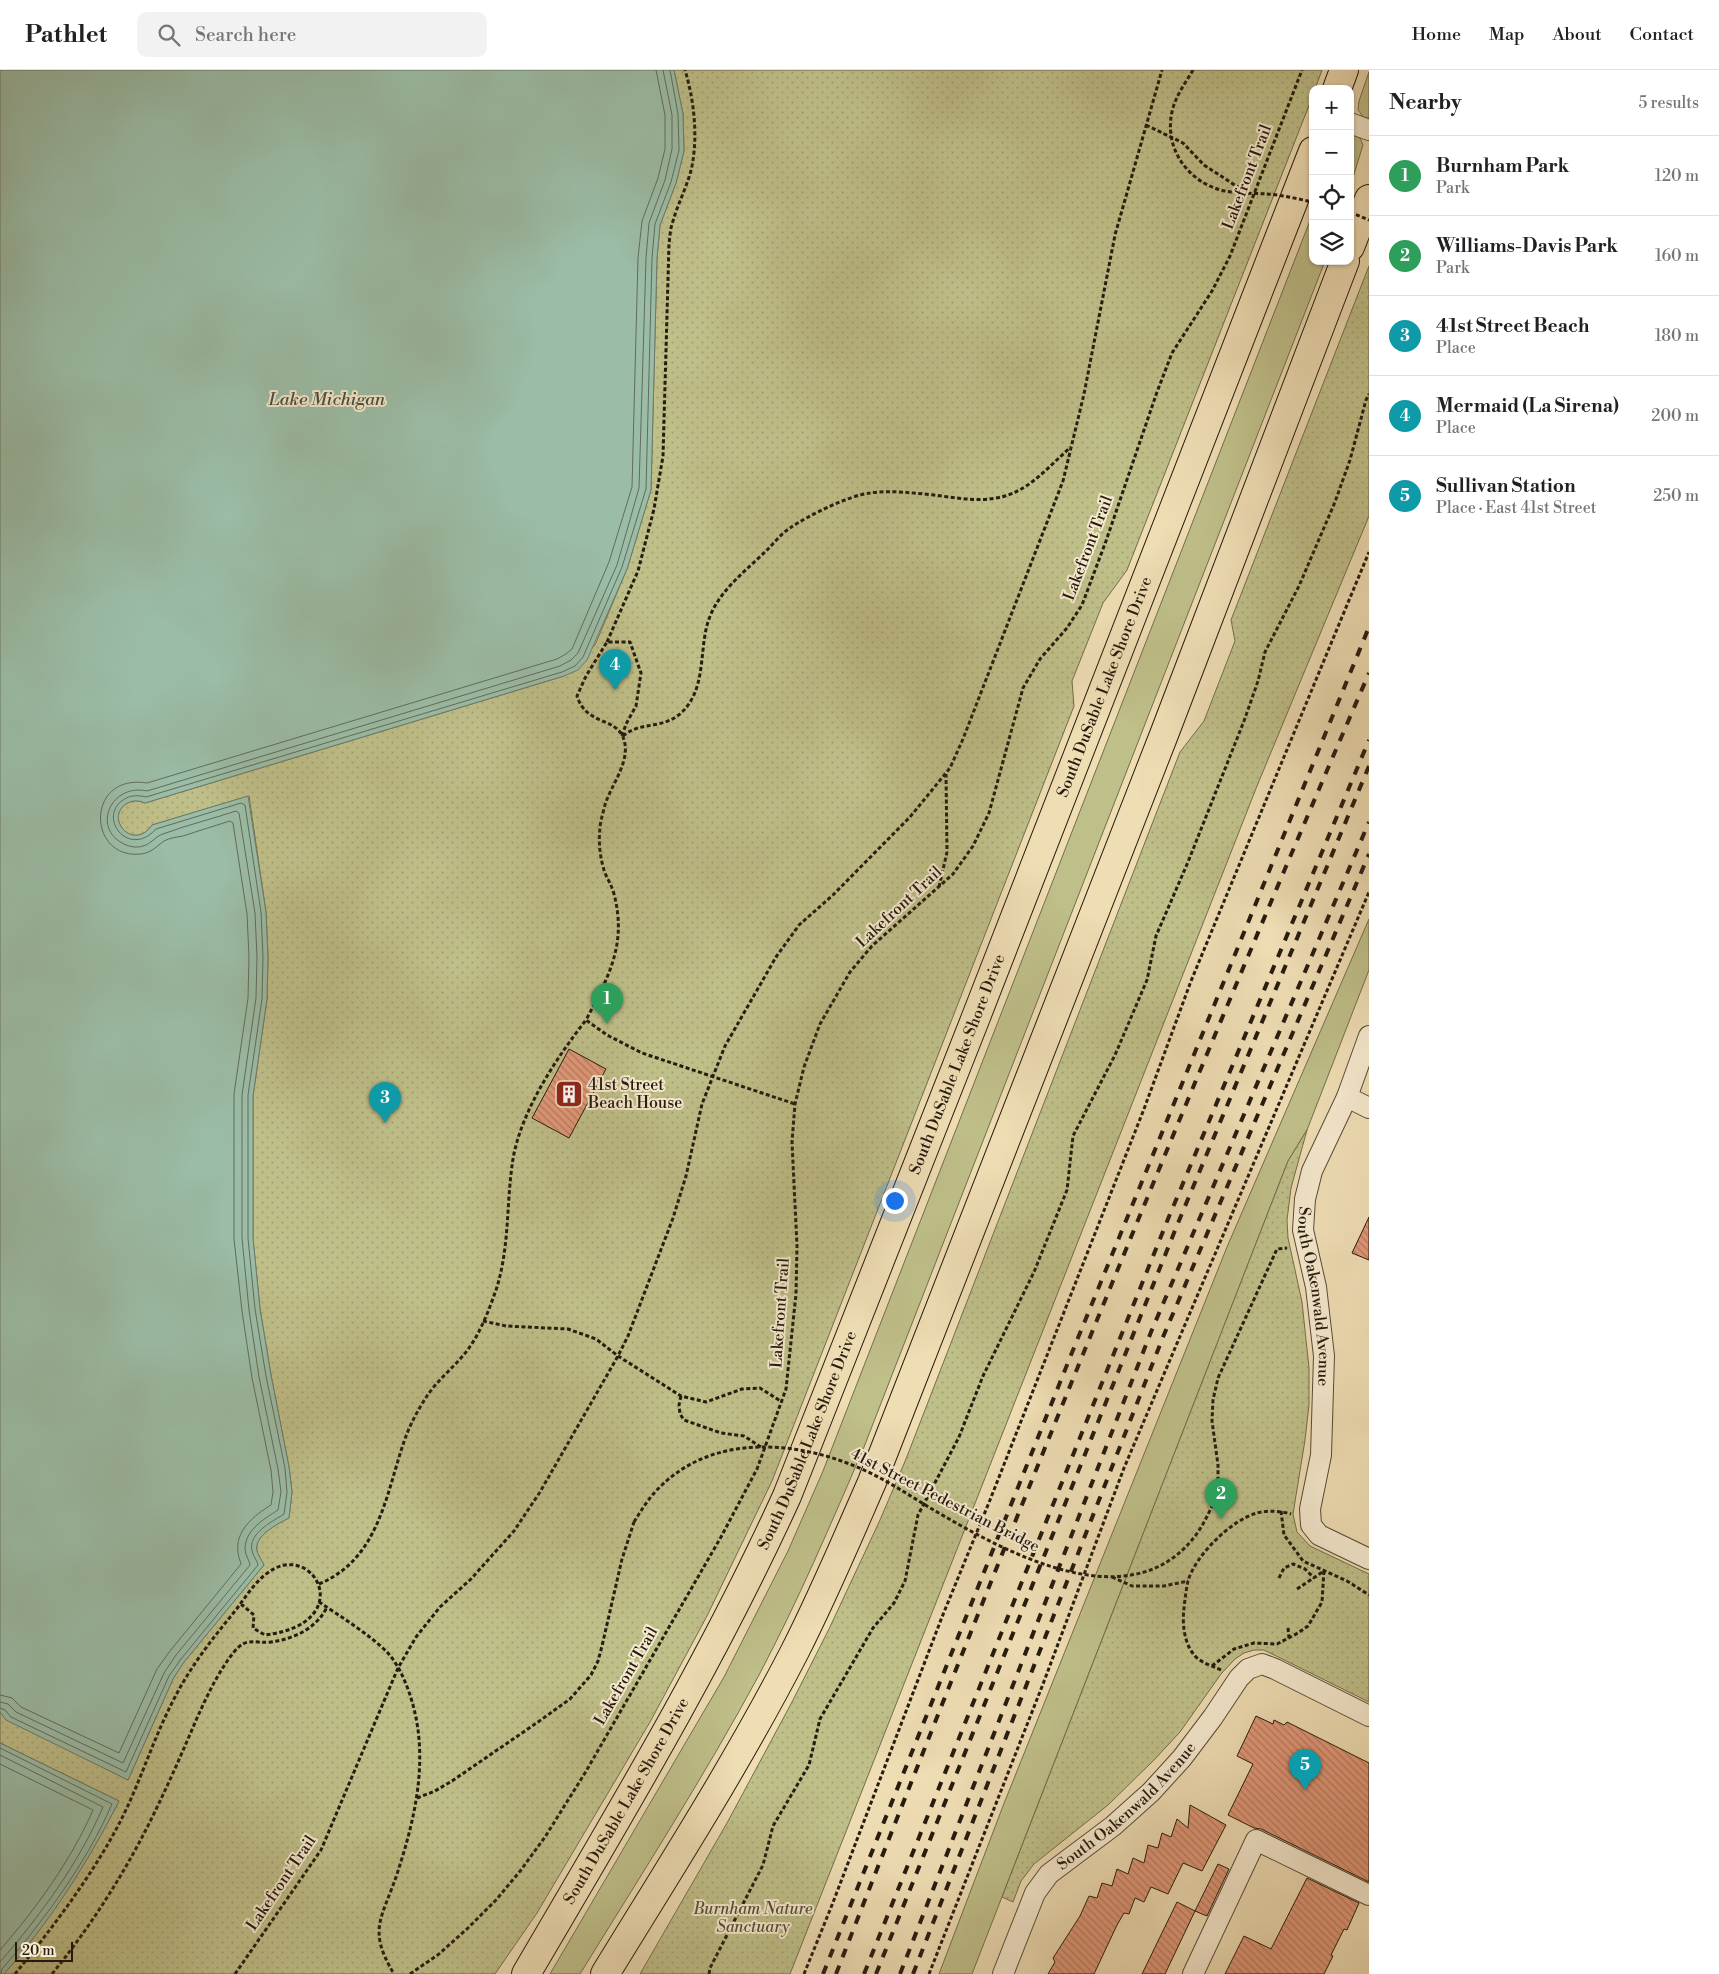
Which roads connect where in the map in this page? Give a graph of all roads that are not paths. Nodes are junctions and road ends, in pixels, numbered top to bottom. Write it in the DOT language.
graph roads {
  1 [pos="1344,70"];
  2 [pos="1338,85"];
  3 [pos="1354,124"];
  4 [pos="1369,130"];
  5 [pos="1309,161"];
  6 [pos="1369,199"];
  7 [pos="1354,237"];
  8 [pos="1343,265"];
  9 [pos="1369,1036"];
  10 [pos="1346,1097"];
  11 [pos="1369,1108"];
  12 [pos="1369,1559"];
  13 [pos="1369,1716"];
  14 [pos="1369,1894"];
  15 [pos="526,1974"];
  16 [pos="605,1974"];
  17 [pos="1003,1974"];
  18 [pos="1193,1974"];
  1 -- 2 [label="highway"];
  3 -- 4 [label="street"];
  5 -- 15 [label="highway, South DuSable Lake Shore Drive"];
  6 -- 7 [label="highway"];
  8 -- 16 [label="highway"];
  9 -- 10 [label="street, South Oakenwald Avenue"];
  10 -- 11 [label="street"];
  10 -- 12 [label="street, South Oakenwald Avenue"];
  13 -- 17 [label="street, South Oakenwald Avenue"];
  14 -- 18 [label="street"];
}
